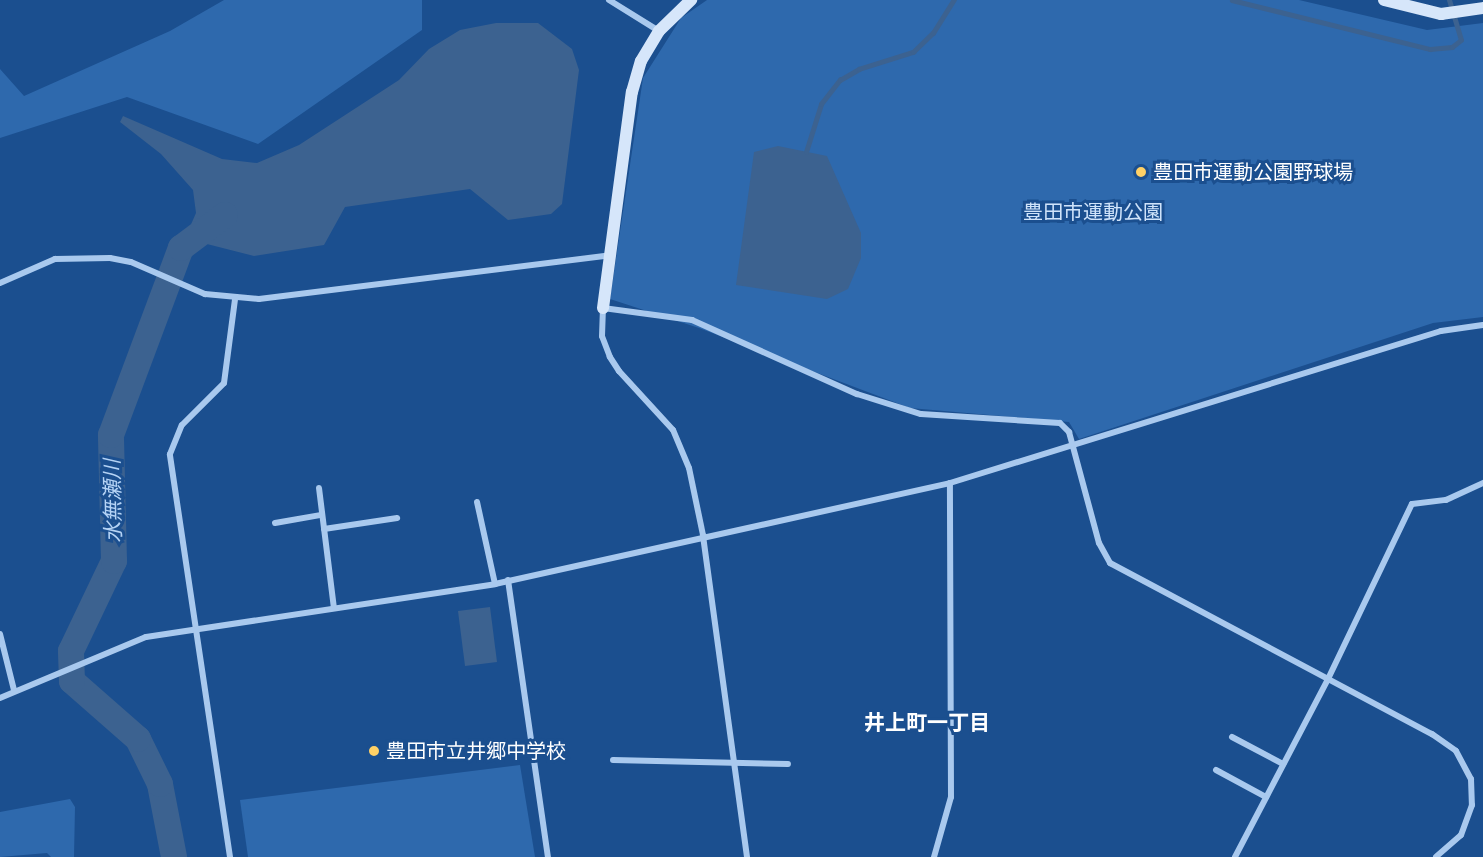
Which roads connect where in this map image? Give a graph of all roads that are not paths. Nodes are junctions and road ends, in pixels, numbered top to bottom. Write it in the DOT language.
graph roads {
  1 [pos="609,0"];
  2 [pos="690,0"];
  3 [pos="1384,0"];
  4 [pos="1483,8"];
  5 [pos="659,31"];
  6 [pos="610,255"];
  7 [pos="0,283"];
  8 [pos="235,300"];
  9 [pos="603,308"];
  10 [pos="1483,325"];
  11 [pos="1072,443"];
  12 [pos="950,483"];
  13 [pos="1483,483"];
  14 [pos="319,488"];
  15 [pos="477,502"];
  16 [pos="321,515"];
  17 [pos="397,518"];
  18 [pos="275,523"];
  19 [pos="324,529"];
  20 [pos="703,535"];
  21 [pos="508,580"];
  22 [pos="495,584"];
  23 [pos="334,608"];
  24 [pos="198,626"];
  25 [pos="0,634"];
  26 [pos="1328,679"];
  27 [pos="15,690"];
  28 [pos="0,698"];
  29 [pos="1232,737"];
  30 [pos="613,760"];
  31 [pos="734,762"];
  32 [pos="789,764"];
  33 [pos="1283,764"];
  34 [pos="1216,770"];
  35 [pos="1266,797"];
  36 [pos="230,857"];
  37 [pos="548,857"];
  38 [pos="747,857"];
  39 [pos="934,857"];
  40 [pos="1234,857"];
  41 [pos="1436,857"];
  1 -- 5 [label="street"];
  2 -- 5 [label="street"];
  3 -- 4 [label="street"];
  5 -- 6 [label="street"];
  6 -- 8 [label="street"];
  6 -- 9 [label="street"];
  7 -- 8 [label="street"];
  8 -- 24 [label="street"];
  9 -- 11 [label="street"];
  9 -- 20 [label="street"];
  10 -- 11 [label="street"];
  11 -- 12 [label="street"];
  11 -- 26 [label="street"];
  12 -- 20 [label="street"];
  12 -- 39 [label="street"];
  13 -- 26 [label="street"];
  14 -- 16 [label="street"];
  15 -- 22 [label="street"];
  16 -- 18 [label="street"];
  16 -- 19 [label="street"];
  17 -- 19 [label="street"];
  19 -- 23 [label="street"];
  20 -- 21 [label="street"];
  20 -- 31 [label="street"];
  21 -- 22 [label="street"];
  21 -- 37 [label="street"];
  22 -- 23 [label="street"];
  23 -- 24 [label="street"];
  24 -- 27 [label="street"];
  24 -- 36 [label="street"];
  25 -- 27 [label="street"];
  26 -- 33 [label="street"];
  26 -- 41 [label="street"];
  27 -- 28 [label="street"];
  29 -- 33 [label="street"];
  30 -- 31 [label="street"];
  31 -- 32 [label="street"];
  31 -- 38 [label="street"];
  33 -- 35 [label="street"];
  34 -- 35 [label="street"];
  35 -- 40 [label="street"];
}
